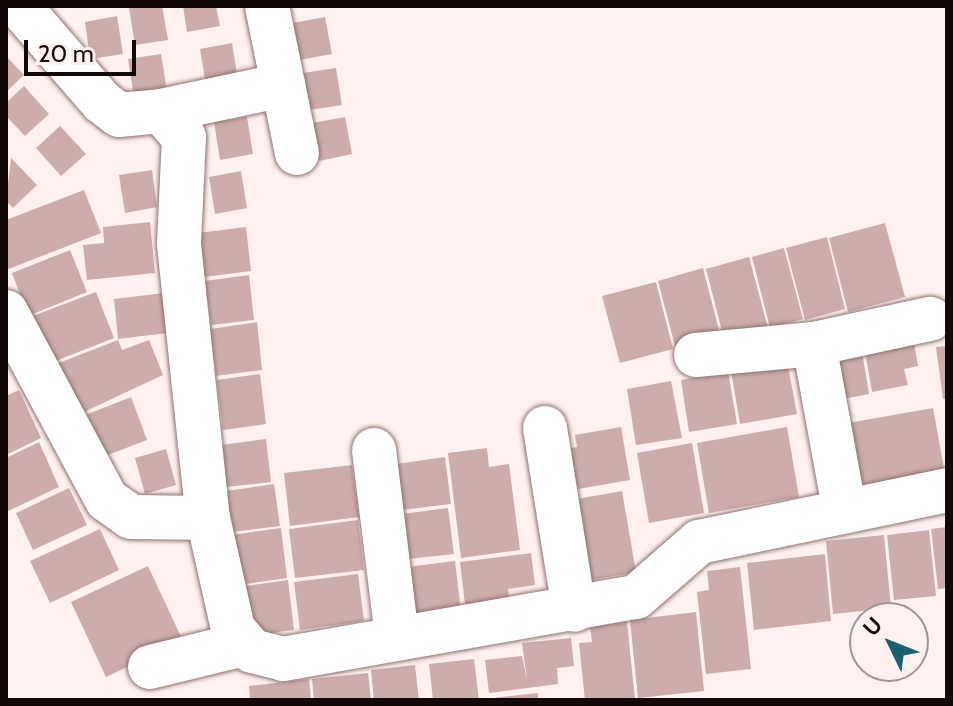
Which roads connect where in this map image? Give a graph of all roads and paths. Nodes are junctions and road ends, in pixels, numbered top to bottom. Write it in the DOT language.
graph roads {
  1 [pos="19,6"];
  2 [pos="267,6"];
  3 [pos="283,85"];
  4 [pos="161,111"];
  5 [pos="297,153"];
  6 [pos="6,312"];
  7 [pos="930,319"];
  8 [pos="814,344"];
  9 [pos="696,355"];
  10 [pos="545,428"];
  11 [pos="374,450"];
  12 [pos="947,490"];
  13 [pos="844,508"];
  14 [pos="208,518"];
  15 [pos="574,610"];
  16 [pos="397,638"];
  17 [pos="240,645"];
  18 [pos="150,667"];
  1 -- 4 [label="street"];
  2 -- 3 [label="street"];
  3 -- 4 [label="street"];
  3 -- 5 [label="street"];
  4 -- 14 [label="street"];
  6 -- 14 [label="street"];
  7 -- 8 [label="street"];
  8 -- 9 [label="street"];
  8 -- 13 [label="street"];
  10 -- 15 [label="street"];
  11 -- 16 [label="street"];
  12 -- 13 [label="street"];
  13 -- 15 [label="street"];
  14 -- 17 [label="street"];
  15 -- 16 [label="street"];
  16 -- 17 [label="street"];
  17 -- 18 [label="street"];
}
